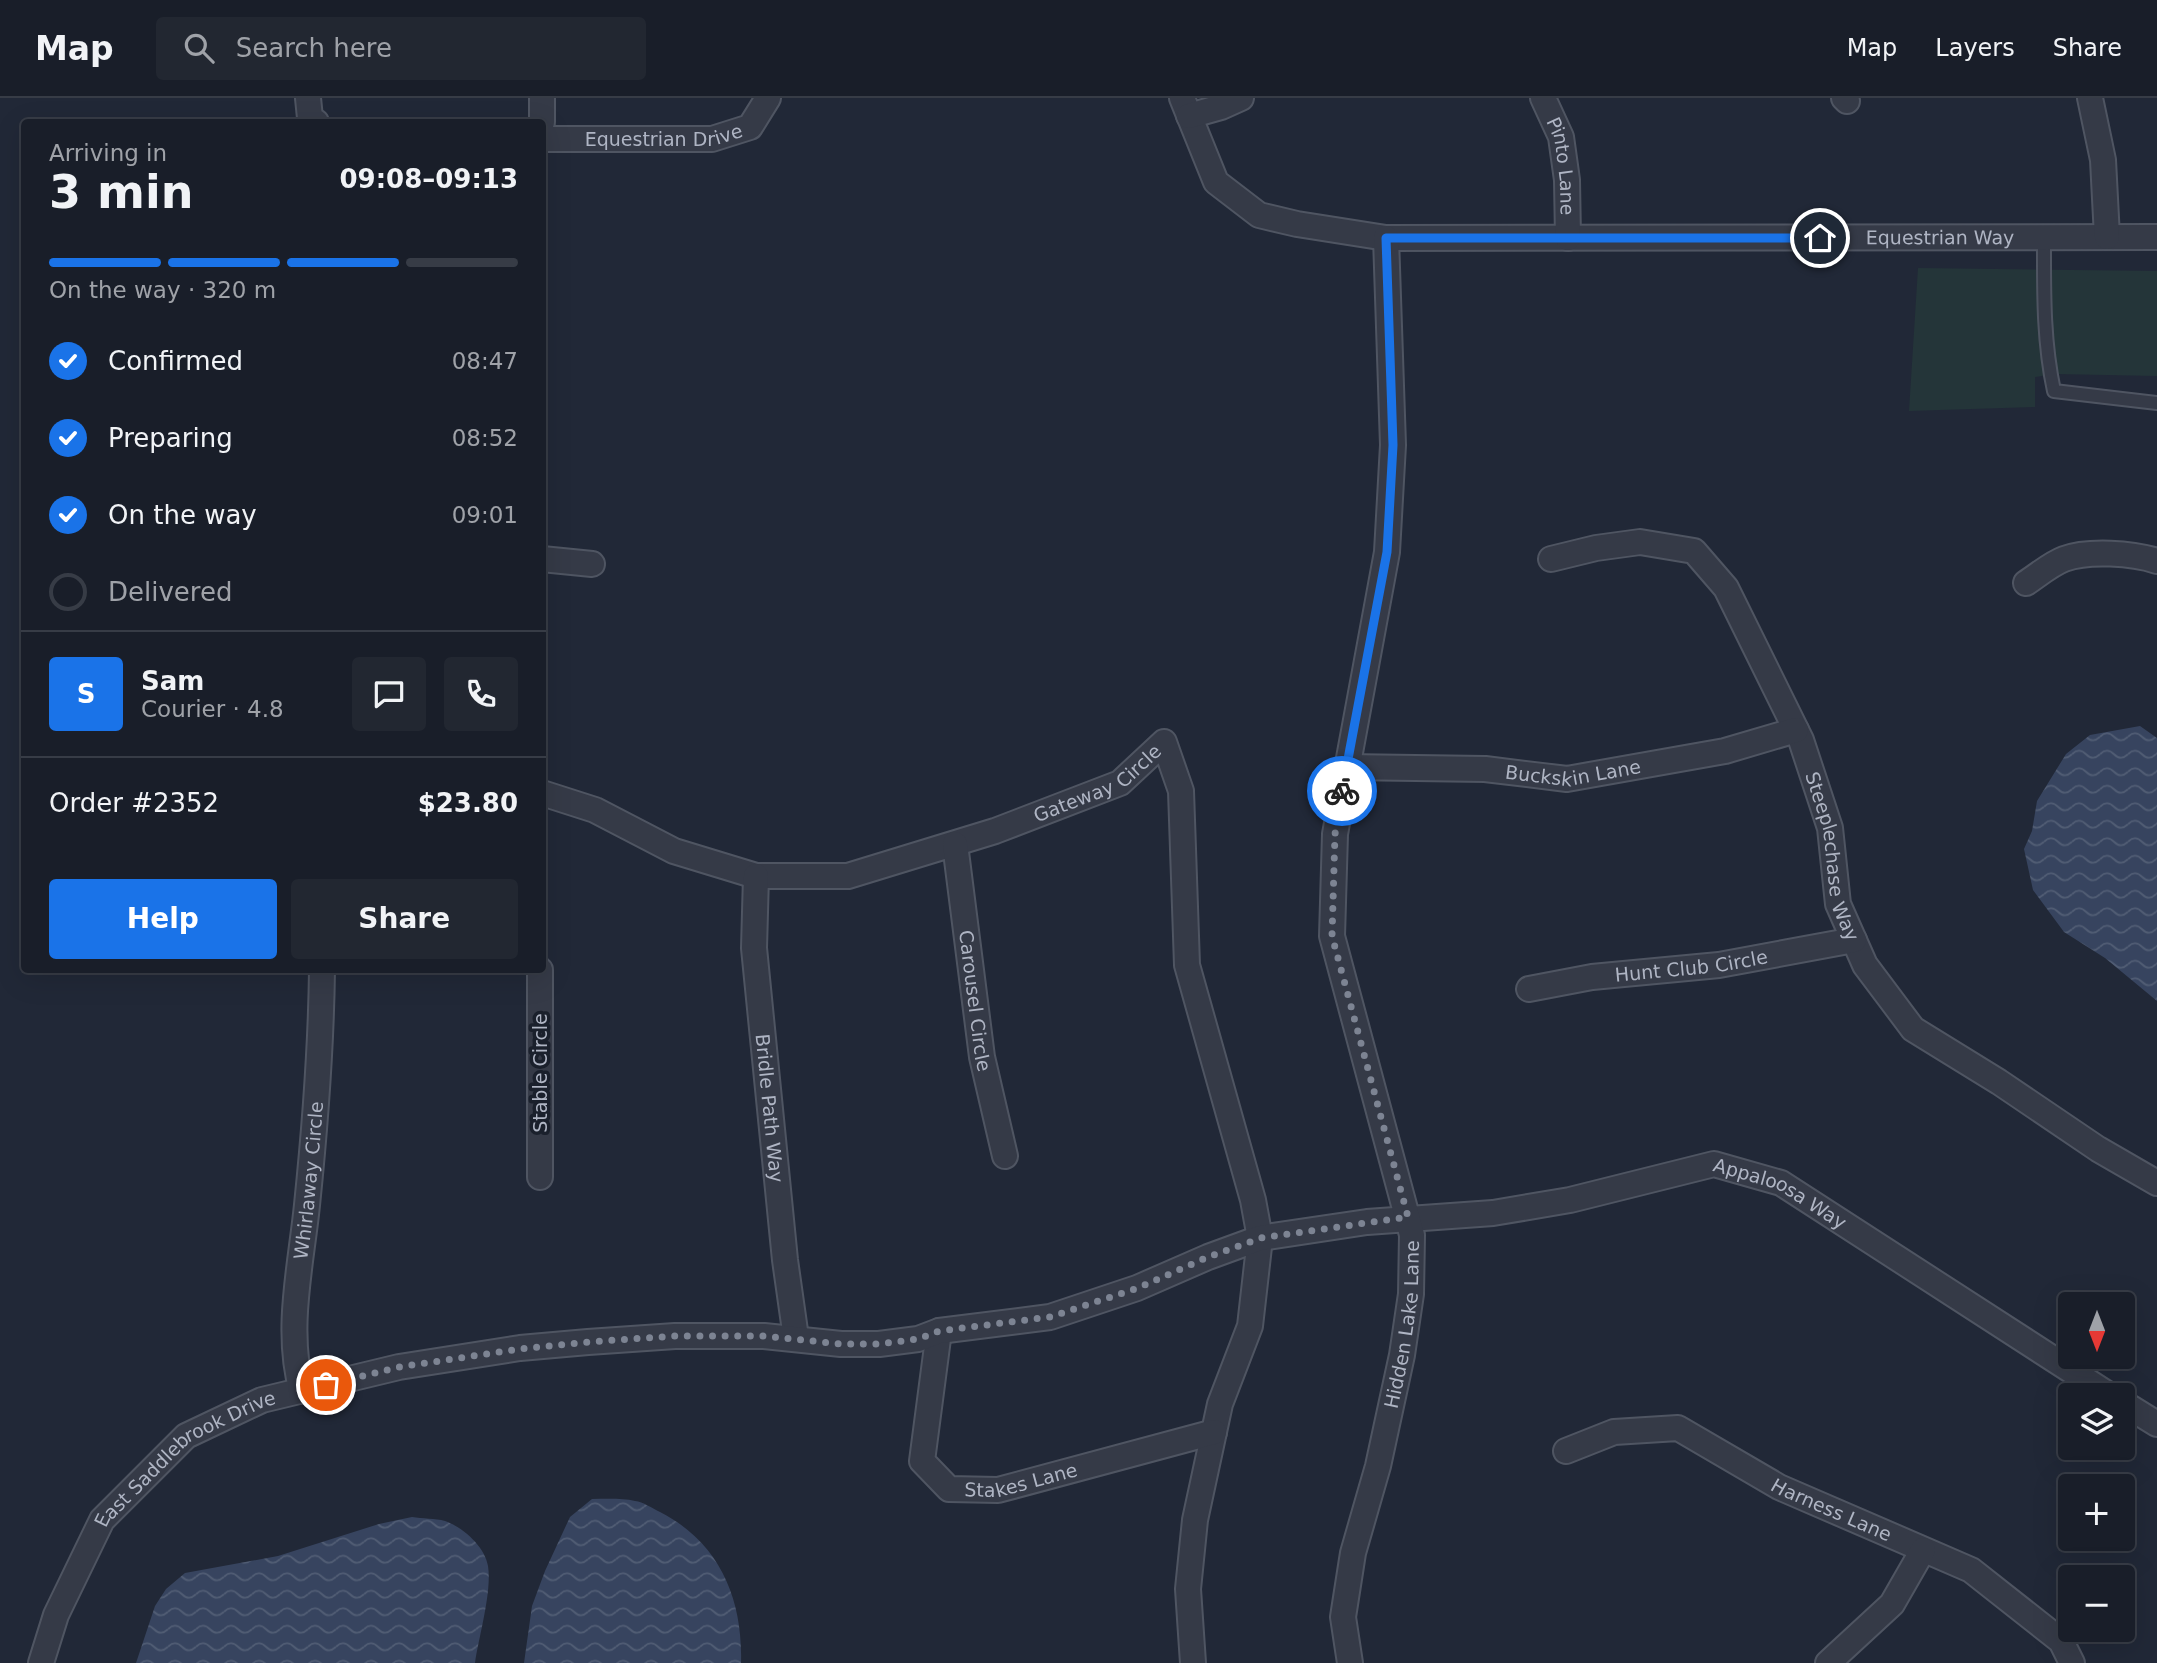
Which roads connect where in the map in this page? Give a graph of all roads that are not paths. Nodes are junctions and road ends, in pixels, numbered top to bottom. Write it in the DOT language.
graph roads {
  1 [pos="308,98"];
  2 [pos="542,98"];
  3 [pos="768,98"];
  4 [pos="1241,98"];
  5 [pos="1543,98"];
  6 [pos="2090,98"];
  7 [pos="1185,107"];
  8 [pos="312,119"];
  9 [pos="542,119"];
  10 [pos="546,139"];
  11 [pos="2044,237"];
  12 [pos="2107,237"];
  13 [pos="2157,237"];
  14 [pos="1386,238"];
  15 [pos="1568,238"];
  16 [pos="2157,404"];
  17 [pos="546,559"];
  18 [pos="1551,559"];
  19 [pos="2157,561"];
  20 [pos="592,564"];
  21 [pos="2026,583"];
  22 [pos="1796,730"];
  23 [pos="1346,767"];
  24 [pos="546,794"];
  25 [pos="955,844"];
  26 [pos="756,876"];
  27 [pos="1854,940"];
  28 [pos="322,973"];
  29 [pos="540,973"];
  30 [pos="1529,989"];
  31 [pos="1005,1156"];
  32 [pos="540,1177"];
  33 [pos="2157,1183"];
  34 [pos="1408,1217"];
  35 [pos="1261,1238"];
  36 [pos="939,1331"];
  37 [pos="796,1338"];
  38 [pos="2090,1383"];
  39 [pos="302,1391"];
  40 [pos="2135,1410"];
  41 [pos="2157,1424"];
  42 [pos="1214,1432"];
  43 [pos="1566,1451"];
  44 [pos="1923,1550"];
  45 [pos="41,1663"];
  46 [pos="1194,1663"];
  47 [pos="1350,1663"];
  48 [pos="1828,1663"];
  49 [pos="2073,1663"];
  1 -- 8 [label="street"];
  2 -- 9 [label="street"];
  3 -- 10 [label="street, Equestrian Drive"];
  4 -- 7 [label="street"];
  5 -- 15 [label="street, Pinto Lane"];
  6 -- 12 [label="street"];
  7 -- 14 [label="street"];
  11 -- 12 [label="street, Equestrian Way"];
  11 -- 15 [label="street, Equestrian Way"];
  11 -- 16 [label="lane"];
  12 -- 13 [label="street, Equestrian Way"];
  14 -- 15 [label="street, Equestrian Way"];
  14 -- 23 [label="street, Hidden Lake Lane"];
  17 -- 20 [label="street"];
  18 -- 22 [label="street, Steeplechase Way"];
  19 -- 21 [label="street"];
  22 -- 23 [label="street, Buckskin Lane"];
  22 -- 27 [label="street, Steeplechase Way"];
  23 -- 34 [label="street, Hidden Lake Lane"];
  24 -- 26 [label="street, Gateway Circle"];
  25 -- 26 [label="street, Gateway Circle"];
  25 -- 31 [label="street, Carousel Circle"];
  25 -- 35 [label="street, Gateway Circle"];
  26 -- 37 [label="street, Bridle Path Way"];
  27 -- 30 [label="street, Hunt Club Circle"];
  27 -- 33 [label="street, Steeplechase Way"];
  28 -- 39 [label="street, Whirlaway Circle"];
  29 -- 32 [label="street, Stable Circle"];
  34 -- 35 [label="street, East Saddlebrook Drive"];
  34 -- 38 [label="street, Appaloosa Way"];
  34 -- 47 [label="street, Hidden Lake Lane"];
  35 -- 36 [label="street, East Saddlebrook Drive"];
  35 -- 42 [label="street"];
  36 -- 37 [label="street, East Saddlebrook Drive"];
  36 -- 42 [label="street, Stakes Lane"];
  37 -- 39 [label="street, East Saddlebrook Drive"];
  39 -- 45 [label="street, East Saddlebrook Drive"];
  40 -- 41 [label="street"];
  42 -- 46 [label="street"];
  43 -- 44 [label="street, Harness Lane"];
  44 -- 48 [label="street"];
  44 -- 49 [label="street, Harness Lane"];
}
